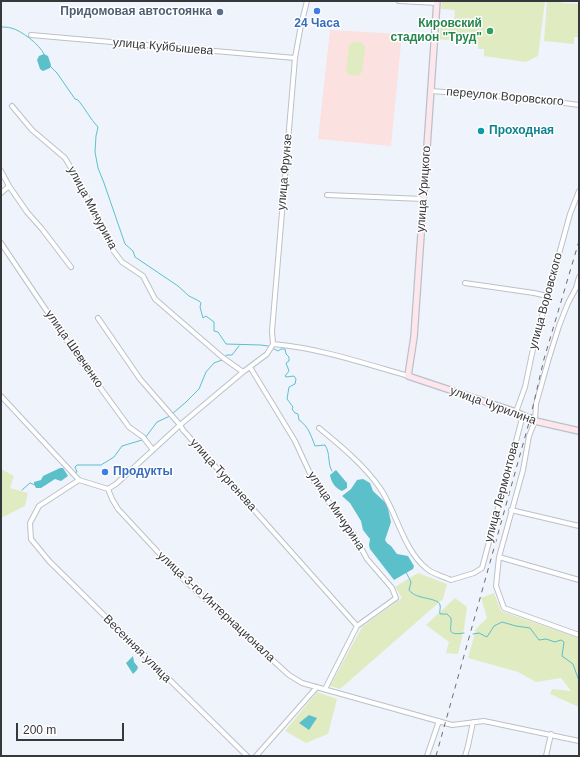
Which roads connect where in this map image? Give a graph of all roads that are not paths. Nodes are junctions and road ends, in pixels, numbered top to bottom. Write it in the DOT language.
graph roads {
  1 [pos="307,1"];
  2 [pos="399,1"];
  3 [pos="437,2"];
  4 [pos="32,35"];
  5 [pos="295,58"];
  6 [pos="431,91"];
  7 [pos="579,104"];
  8 [pos="12,106"];
  9 [pos="1,171"];
  10 [pos="9,186"];
  11 [pos="579,191"];
  12 [pos="1,193"];
  13 [pos="327,194"];
  14 [pos="423,200"];
  15 [pos="1,243"];
  16 [pos="71,266"];
  17 [pos="579,277"];
  18 [pos="465,283"];
  19 [pos="547,296"];
  20 [pos="98,318"];
  21 [pos="273,344"];
  22 [pos="250,367"];
  23 [pos="243,372"];
  24 [pos="408,376"];
  25 [pos="1,396"];
  26 [pos="516,412"];
  27 [pos="523,416"];
  28 [pos="535,421"];
  29 [pos="180,425"];
  30 [pos="319,428"];
  31 [pos="579,432"];
  32 [pos="153,450"];
  33 [pos="79,480"];
  34 [pos="108,489"];
  35 [pos="511,510"];
  36 [pos="579,526"];
  37 [pos="498,557"];
  38 [pos="579,580"];
  39 [pos="357,626"];
  40 [pos="579,635"];
  41 [pos="317,687"];
  42 [pos="325,689"];
  43 [pos="439,721"];
  44 [pos="473,722"];
  45 [pos="551,734"];
  46 [pos="579,741"];
  47 [pos="247,756"];
  48 [pos="256,756"];
  49 [pos="427,756"];
  50 [pos="465,756"];
  51 [pos="546,756"];
  1 -- 5 [label="street, улица Фрунзе"];
  2 -- 3 [label="street"];
  3 -- 6 [label="street, улица Урицкого"];
  4 -- 5 [label="street, улица Куйбышева"];
  5 -- 21 [label="street, улица Фрунзе"];
  6 -- 7 [label="street, переулок Воровского"];
  6 -- 14 [label="street, улица Урицкого"];
  8 -- 23 [label="street, улица Мичурина"];
  9 -- 10 [label="street"];
  10 -- 12 [label="street"];
  10 -- 16 [label="street"];
  11 -- 19 [label="street, улица Воровского"];
  13 -- 14 [label="street"];
  14 -- 24 [label="street, улица Урицкого"];
  15 -- 32 [label="street, улица Шевченко"];
  17 -- 28 [label="street, улица Воровского"];
  18 -- 19 [label="street"];
  19 -- 26 [label="street, улица Воровского"];
  20 -- 29 [label="street, улица Тургенева"];
  21 -- 22 [label="street"];
  21 -- 24 [label="street"];
  22 -- 23 [label="street"];
  22 -- 39 [label="street, улица Мичурина"];
  23 -- 29 [label="street"];
  24 -- 26 [label="street, улица Чурилина"];
  25 -- 33 [label="street"];
  26 -- 27 [label="street, улица Чурилина"];
  27 -- 28 [label="street, улица Чурилина"];
  27 -- 30 [label="street, улица Лермонтова"];
  28 -- 31 [label="street, улица Чурилина"];
  28 -- 35 [label="street, улица Воровского"];
  29 -- 32 [label="street"];
  29 -- 39 [label="street, улица Тургенева"];
  32 -- 34 [label="street"];
  33 -- 34 [label="street"];
  33 -- 47 [label="street, Весенняя улица"];
  34 -- 41 [label="street, улица 3-го Интернационала"];
  35 -- 36 [label="street"];
  35 -- 37 [label="street, улица Воровского"];
  37 -- 38 [label="street"];
  37 -- 40 [label="street, улица Воровского"];
  39 -- 42 [label="street"];
  41 -- 42 [label="street, улица 3-го Интернационала"];
  41 -- 48 [label="street"];
  42 -- 43 [label="street, улица 3-го Интернационала"];
  43 -- 44 [label="street, улица 3-го Интернационала"];
  43 -- 49 [label="street"];
  44 -- 45 [label="street, улица 3-го Интернационала"];
  44 -- 50 [label="street"];
  45 -- 46 [label="street, улица 3-го Интернационала"];
  45 -- 51 [label="street"];
}
